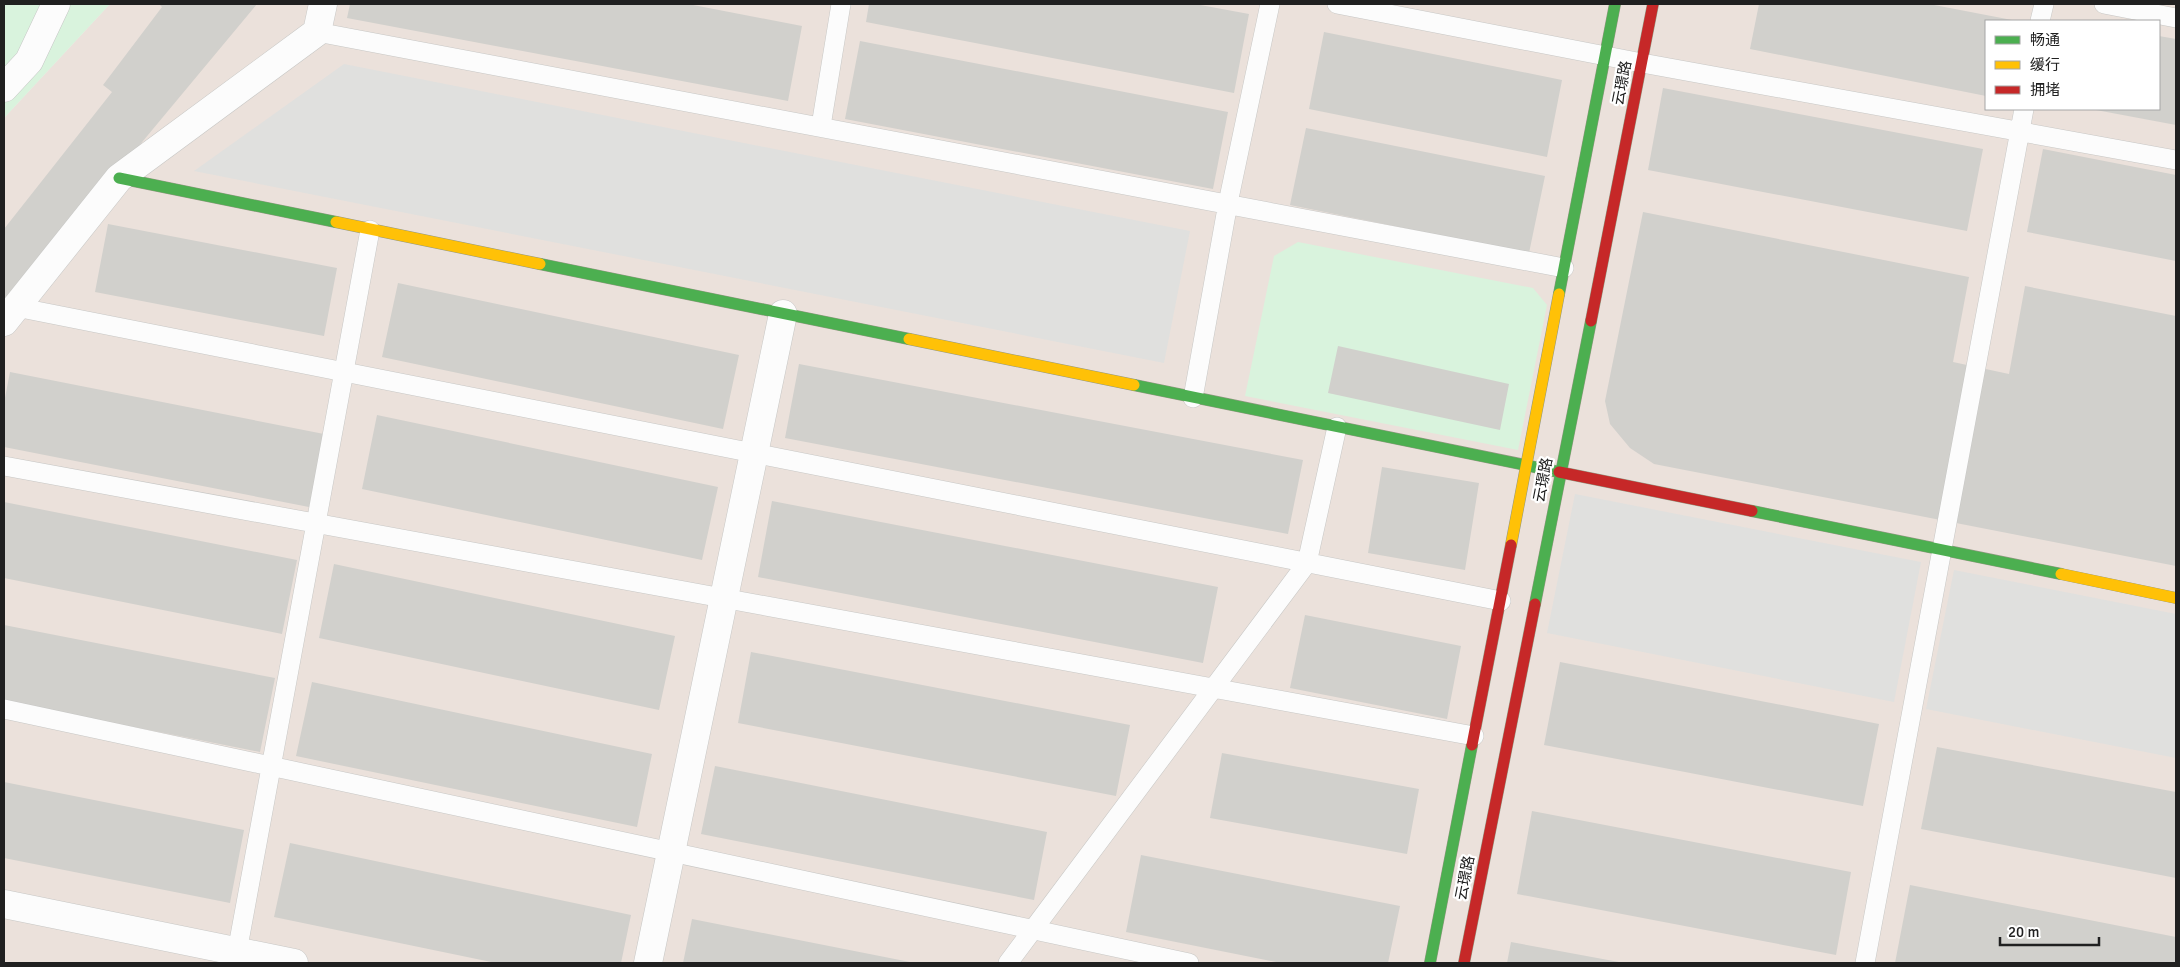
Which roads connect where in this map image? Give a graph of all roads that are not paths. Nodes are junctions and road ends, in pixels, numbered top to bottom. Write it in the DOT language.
graph roads {
  1 [pos="56,4"];
  2 [pos="323,4"];
  3 [pos="841,4"];
  4 [pos="1270,4"];
  5 [pos="1338,4"];
  6 [pos="1615,4"];
  7 [pos="1653,4"];
  8 [pos="2044,4"];
  9 [pos="2104,4"];
  10 [pos="2176,18"];
  11 [pos="2040,20"];
  12 [pos="317,32"];
  13 [pos="1606,55"];
  14 [pos="1642,62"];
  15 [pos="4,88"];
  16 [pos="2024,110"];
  17 [pos="821,126"];
  18 [pos="2020,132"];
  19 [pos="2176,160"];
  20 [pos="119,178"];
  21 [pos="1228,204"];
  22 [pos="370,230"];
  23 [pos="1564,268"];
  24 [pos="10,314"];
  25 [pos="783,314"];
  26 [pos="344,372"];
  27 [pos="1193,398"];
  28 [pos="1337,427"];
  29 [pos="754,453"];
  30 [pos="4,466"];
  31 [pos="1527,466"];
  32 [pos="1560,472"];
  33 [pos="317,523"];
  34 [pos="1942,550"];
  35 [pos="1306,563"];
  36 [pos="724,598"];
  37 [pos="2176,598"];
  38 [pos="1500,601"];
  39 [pos="1213,688"];
  40 [pos="4,709"];
  41 [pos="1474,736"];
  42 [pos="272,766"];
  43 [pos="671,852"];
  44 [pos="4,904"];
  45 [pos="1033,930"];
  46 [pos="236,957"];
  47 [pos="294,963"];
  48 [pos="648,963"];
  49 [pos="1008,963"];
  50 [pos="1189,963"];
  51 [pos="1430,963"];
  52 [pos="1464,963"];
  53 [pos="1865,963"];
  1 -- 15 [label="street"];
  2 -- 12 [label="street"];
  3 -- 17 [label="lane"];
  4 -- 21 [label="lane"];
  5 -- 13 [label="lane"];
  6 -- 13 [label="street, 云璟路"];
  7 -- 14 [label="street, 云璟路"];
  8 -- 11 [label="lane"];
  9 -- 10 [label="lane"];
  12 -- 17 [label="lane"];
  12 -- 20 [label="street"];
  13 -- 14 [label="lane"];
  13 -- 23 [label="street, 云璟路"];
  14 -- 18 [label="lane"];
  14 -- 32 [label="street, 云璟路"];
  16 -- 18 [label="lane"];
  17 -- 21 [label="lane"];
  18 -- 19 [label="lane"];
  18 -- 34 [label="lane"];
  20 -- 22 [label="street"];
  20 -- 24 [label="street"];
  21 -- 23 [label="lane"];
  21 -- 27 [label="lane"];
  22 -- 25 [label="street"];
  22 -- 26 [label="lane"];
  23 -- 31 [label="street, 云璟路"];
  24 -- 26 [label="lane"];
  25 -- 27 [label="street"];
  25 -- 29 [label="street"];
  26 -- 29 [label="lane"];
  26 -- 33 [label="lane"];
  27 -- 28 [label="street"];
  28 -- 31 [label="street"];
  28 -- 35 [label="lane"];
  29 -- 35 [label="lane"];
  29 -- 36 [label="street"];
  30 -- 33 [label="lane"];
  31 -- 32 [label="street"];
  31 -- 38 [label="street, 云璟路"];
  32 -- 34 [label="street"];
  32 -- 52 [label="street, 云璟路"];
  33 -- 36 [label="lane"];
  33 -- 42 [label="lane"];
  34 -- 37 [label="street"];
  34 -- 53 [label="lane"];
  35 -- 38 [label="lane"];
  35 -- 39 [label="lane"];
  36 -- 39 [label="lane"];
  36 -- 43 [label="street"];
  38 -- 41 [label="street, 云璟路"];
  39 -- 41 [label="lane"];
  39 -- 45 [label="lane"];
  40 -- 42 [label="lane"];
  41 -- 51 [label="street, 云璟路"];
  42 -- 43 [label="lane"];
  42 -- 46 [label="lane"];
  43 -- 45 [label="lane"];
  43 -- 48 [label="street"];
  44 -- 46 [label="street"];
  45 -- 49 [label="lane"];
  45 -- 50 [label="lane"];
  46 -- 47 [label="street"];
}
